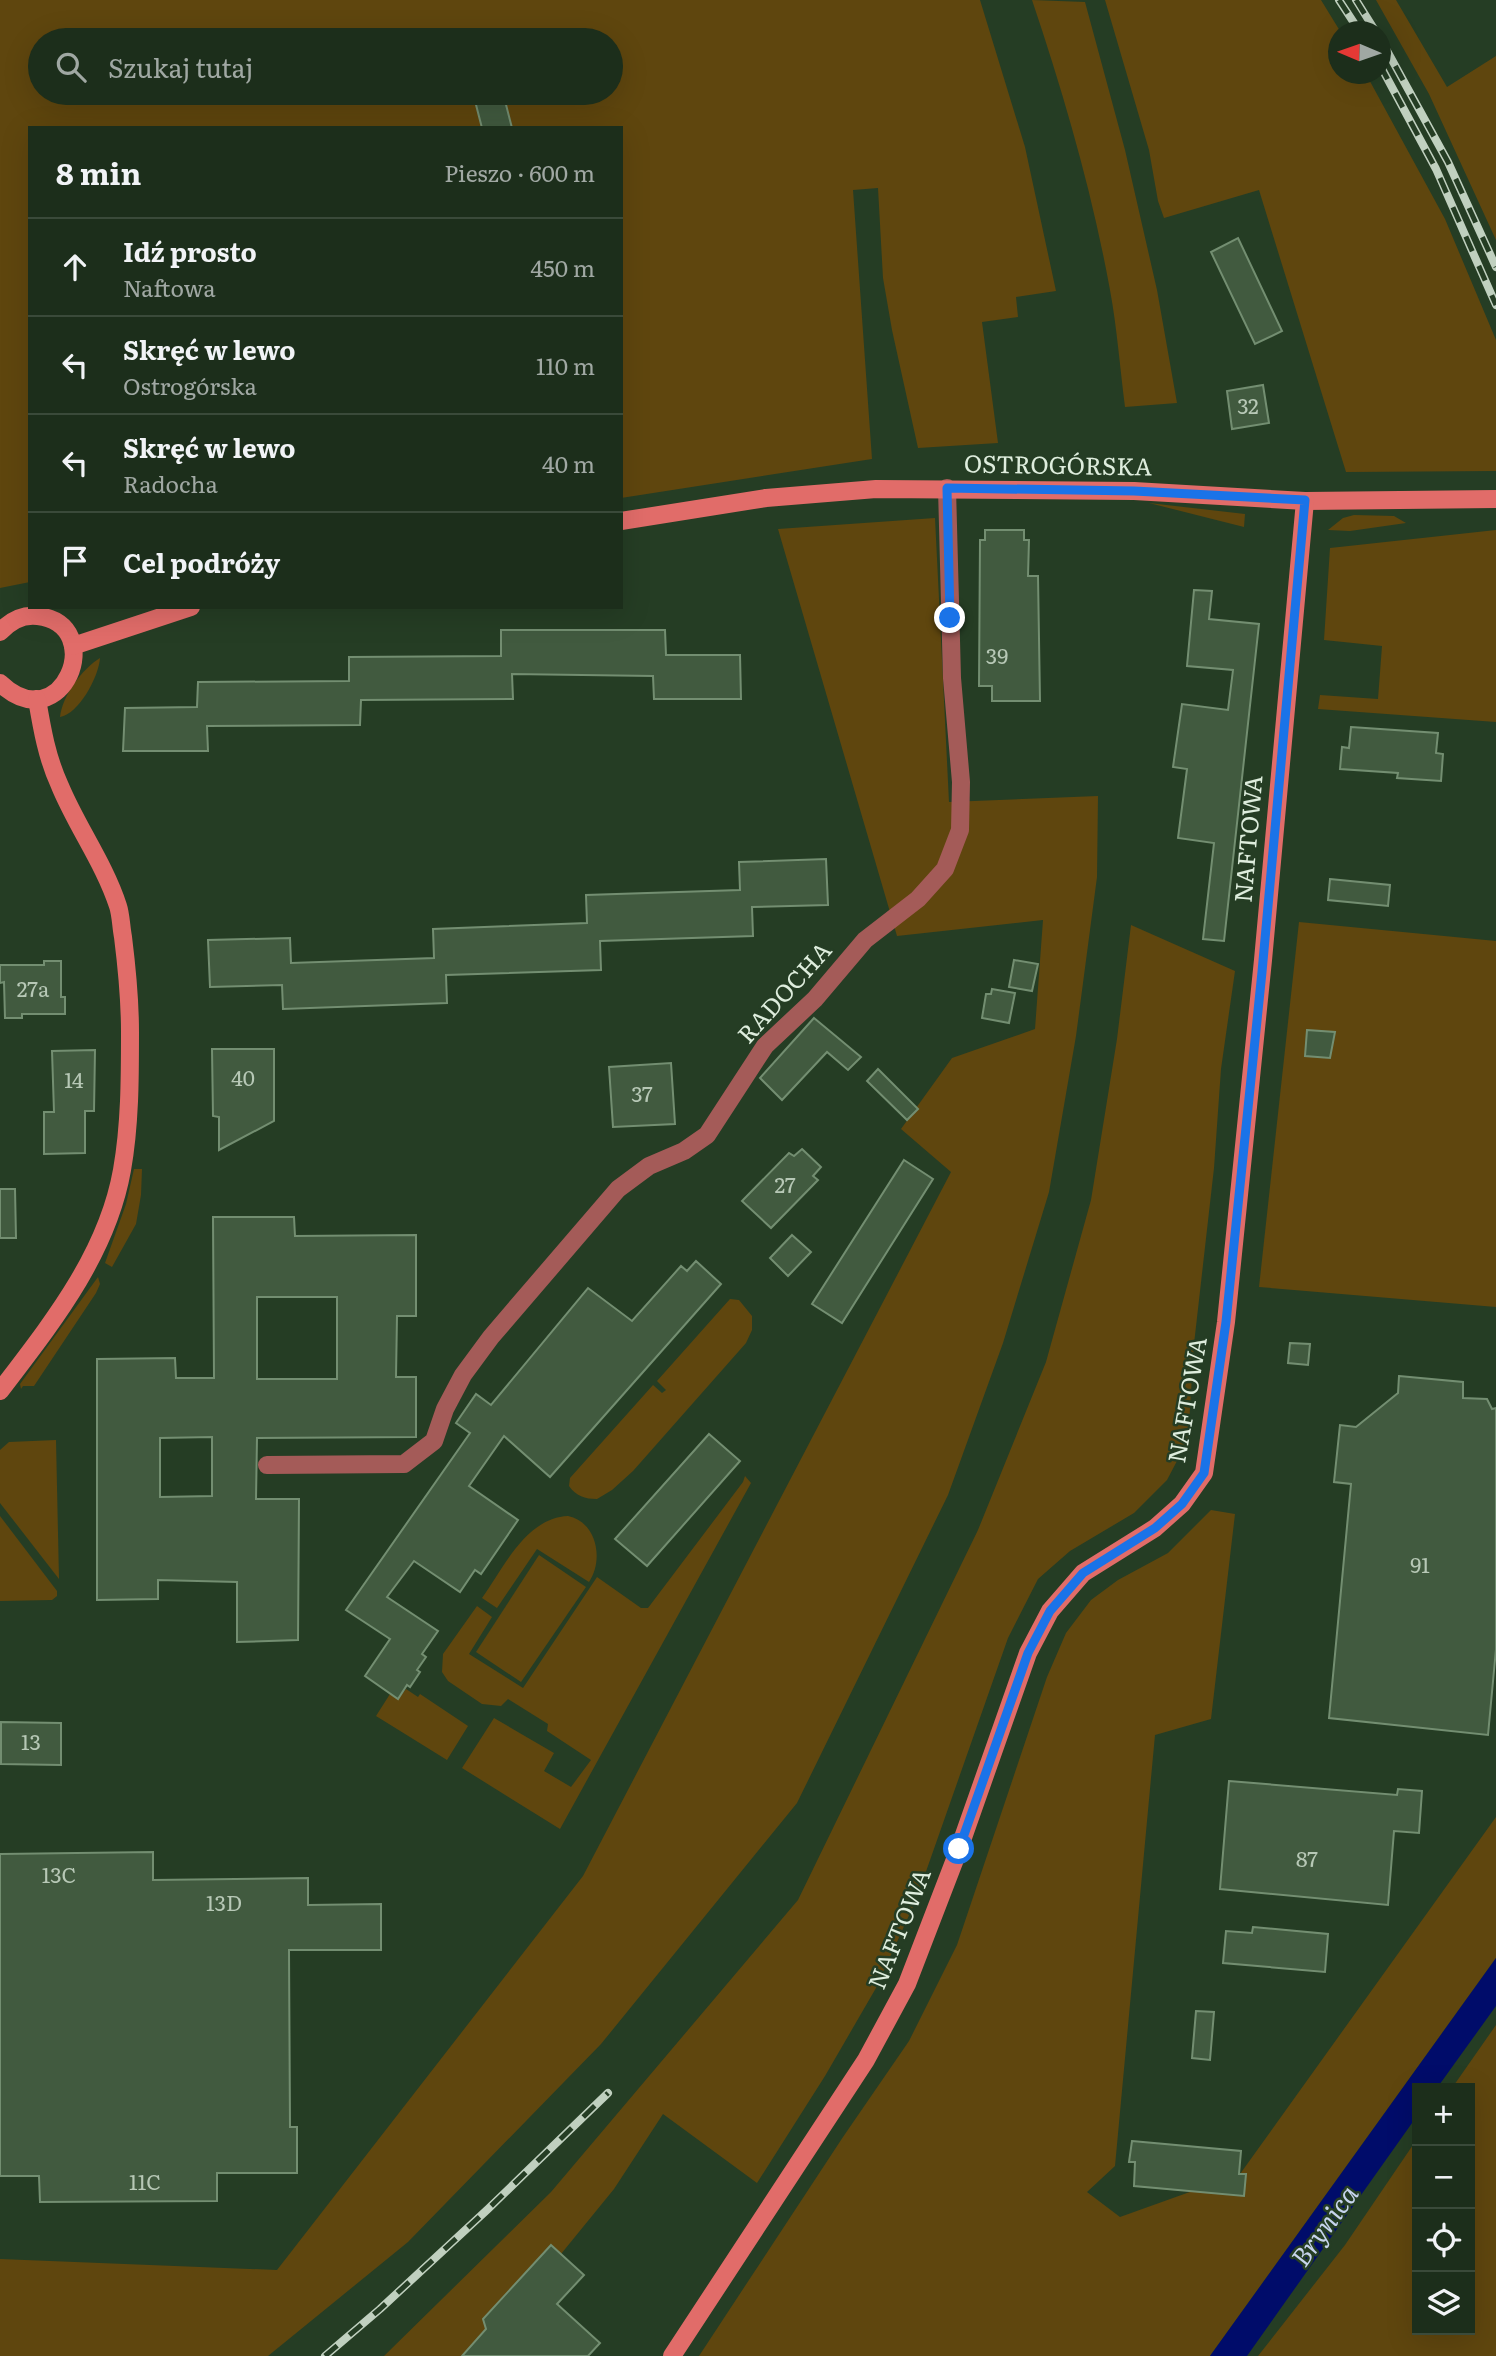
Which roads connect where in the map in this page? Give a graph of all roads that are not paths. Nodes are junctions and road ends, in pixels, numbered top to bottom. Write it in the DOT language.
graph roads {
  1 [pos="947,488"];
  2 [pos="1496,499"];
  3 [pos="1305,500"];
  4 [pos="623,521"];
  5 [pos="185,609"];
  6 [pos="0,632"];
  7 [pos="73,646"];
  8 [pos="0,683"];
  9 [pos="37,699"];
  10 [pos="0,1391"];
  11 [pos="267,1465"];
  12 [pos="672,2356"];
  1 -- 3 [label="street, OSTROGÓRSKA"];
  1 -- 4 [label="street, OSTROGÓRSKA"];
  1 -- 11 [label="street, RADOCHA"];
  2 -- 3 [label="street, OSTROGÓRSKA"];
  3 -- 12 [label="street, NAFTOWA"];
  5 -- 7 [label="street"];
  6 -- 7 [label="street"];
  7 -- 9 [label="street"];
  8 -- 9 [label="street"];
  9 -- 10 [label="street"];
}
